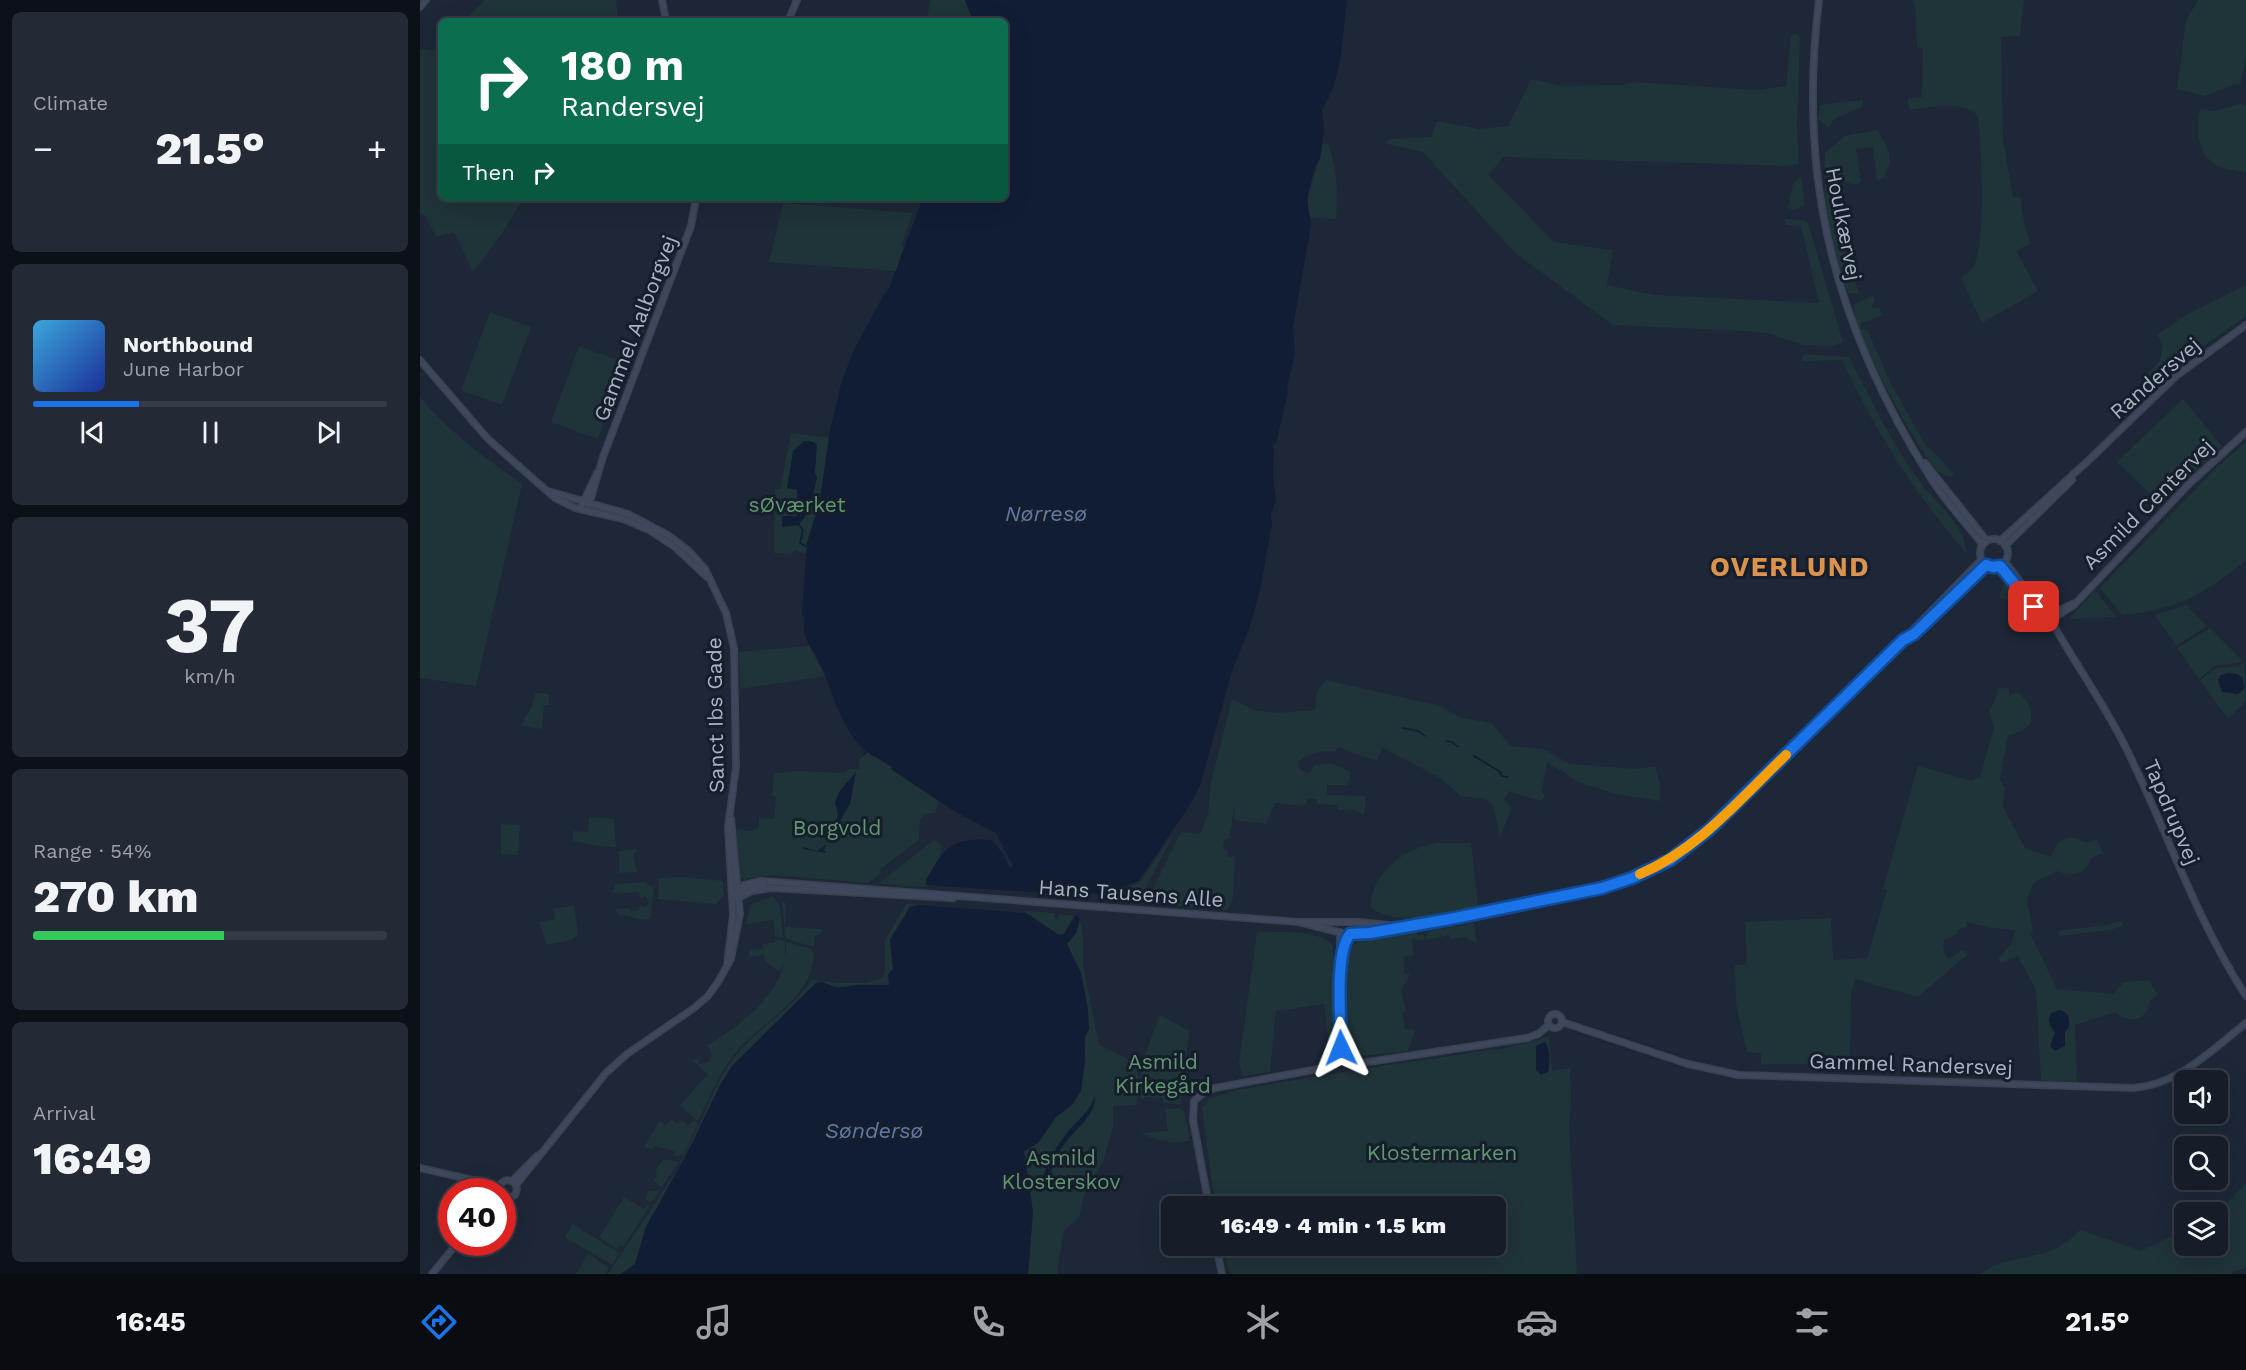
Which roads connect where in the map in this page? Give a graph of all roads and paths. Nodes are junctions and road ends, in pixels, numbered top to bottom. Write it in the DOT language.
graph roads {
  1 [pos="426,0"];
  2 [pos="662,0"];
  3 [pos="797,0"];
  4 [pos="1819,0"];
  5 [pos="420,7"];
  6 [pos="665,18"];
  7 [pos="789,18"];
  8 [pos="695,201"];
  9 [pos="2246,325"];
  10 [pos="420,360"];
  11 [pos="2246,432"];
  12 [pos="2089,460"];
  13 [pos="548,492"];
  14 [pos="586,503"];
  15 [pos="583,510"];
  16 [pos="2000,541"];
  17 [pos="1985,543"];
  18 [pos="2006,546"];
  19 [pos="1984,563"];
  20 [pos="2002,564"];
  21 [pos="710,580"];
  22 [pos="2042,613"];
  23 [pos="2052,621"];
  24 [pos="736,895"];
  25 [pos="961,898"];
  26 [pos="1299,922"];
  27 [pos="1341,923"];
  28 [pos="1372,925"];
  29 [pos="1402,926"];
  30 [pos="1339,932"];
  31 [pos="1370,933"];
  32 [pos="1350,934"];
  33 [pos="1341,965"];
  34 [pos="2246,996"];
  35 [pos="1562,1022"];
  36 [pos="2246,1023"];
  37 [pos="1549,1025"];
  38 [pos="1338,1058"];
  39 [pos="420,1168"];
  40 [pos="464,1178"];
  41 [pos="516,1181"];
  42 [pos="1207,1196"];
  43 [pos="447,1256"];
  44 [pos="1218,1256"];
  45 [pos="432,1274"];
  46 [pos="1222,1274"];
  1 -- 5 [label="street"];
  2 -- 6 [label="street"];
  3 -- 7 [label="street"];
  4 -- 17 [label="street, Houlkærvej"];
  8 -- 14 [label="street, Gammel Aalborgvej"];
  9 -- 12 [label="street, Randersvej"];
  10 -- 13 [label="street"];
  11 -- 23 [label="street, Asmild Centervej"];
  12 -- 16 [label="street, Randersvej"];
  12 -- 18 [label="street, Randersvej"];
  13 -- 14 [label="street, Sanct Ibs Gade"];
  13 -- 15 [label="street, Sanct Ibs Gade"];
  14 -- 15 [label="street, Gammel Aalborgvej"];
  14 -- 21 [label="street, Sanct Ibs Gade"];
  15 -- 21 [label="street, Sanct Ibs Gade"];
  16 -- 17 [label="street"];
  16 -- 18 [label="street"];
  17 -- 19 [label="street"];
  18 -- 20 [label="street"];
  19 -- 20 [label="street"];
  19 -- 29 [label="street"];
  20 -- 22 [label="street"];
  21 -- 24 [label="street, Sanct Ibs Gade"];
  22 -- 23 [label="street"];
  22 -- 23 [label="street, Tapdrupvej"];
  23 -- 34 [label="street, Tapdrupvej"];
  24 -- 25 [label="street, Hans Tausens Alle"];
  24 -- 25 [label="street, Hans Tausens Alle"];
  24 -- 41 [label="street, Sanct Ibs Gade"];
  25 -- 26 [label="street, Hans Tausens Alle"];
  26 -- 27 [label="street, Hans Tausens Alle"];
  26 -- 30 [label="street, Hans Tausens Alle"];
  27 -- 28 [label="street, Hans Tausens Alle"];
  27 -- 30 [label="street"];
  28 -- 29 [label="street"];
  28 -- 31 [label="street"];
  29 -- 31 [label="street"];
  30 -- 32 [label="street, Hans Tausens Alle"];
  30 -- 33 [label="street"];
  31 -- 32 [label="street, Hans Tausens Alle"];
  32 -- 33 [label="street"];
  33 -- 38 [label="street"];
  35 -- 36 [label="street, Gammel Randersvej"];
  35 -- 37 [label="street"];
  35 -- 37 [label="street"];
  37 -- 38 [label="street"];
  38 -- 42 [label="street"];
  39 -- 40 [label="street"];
  43 -- 45 [label="street"];
  44 -- 46 [label="street"];
}
